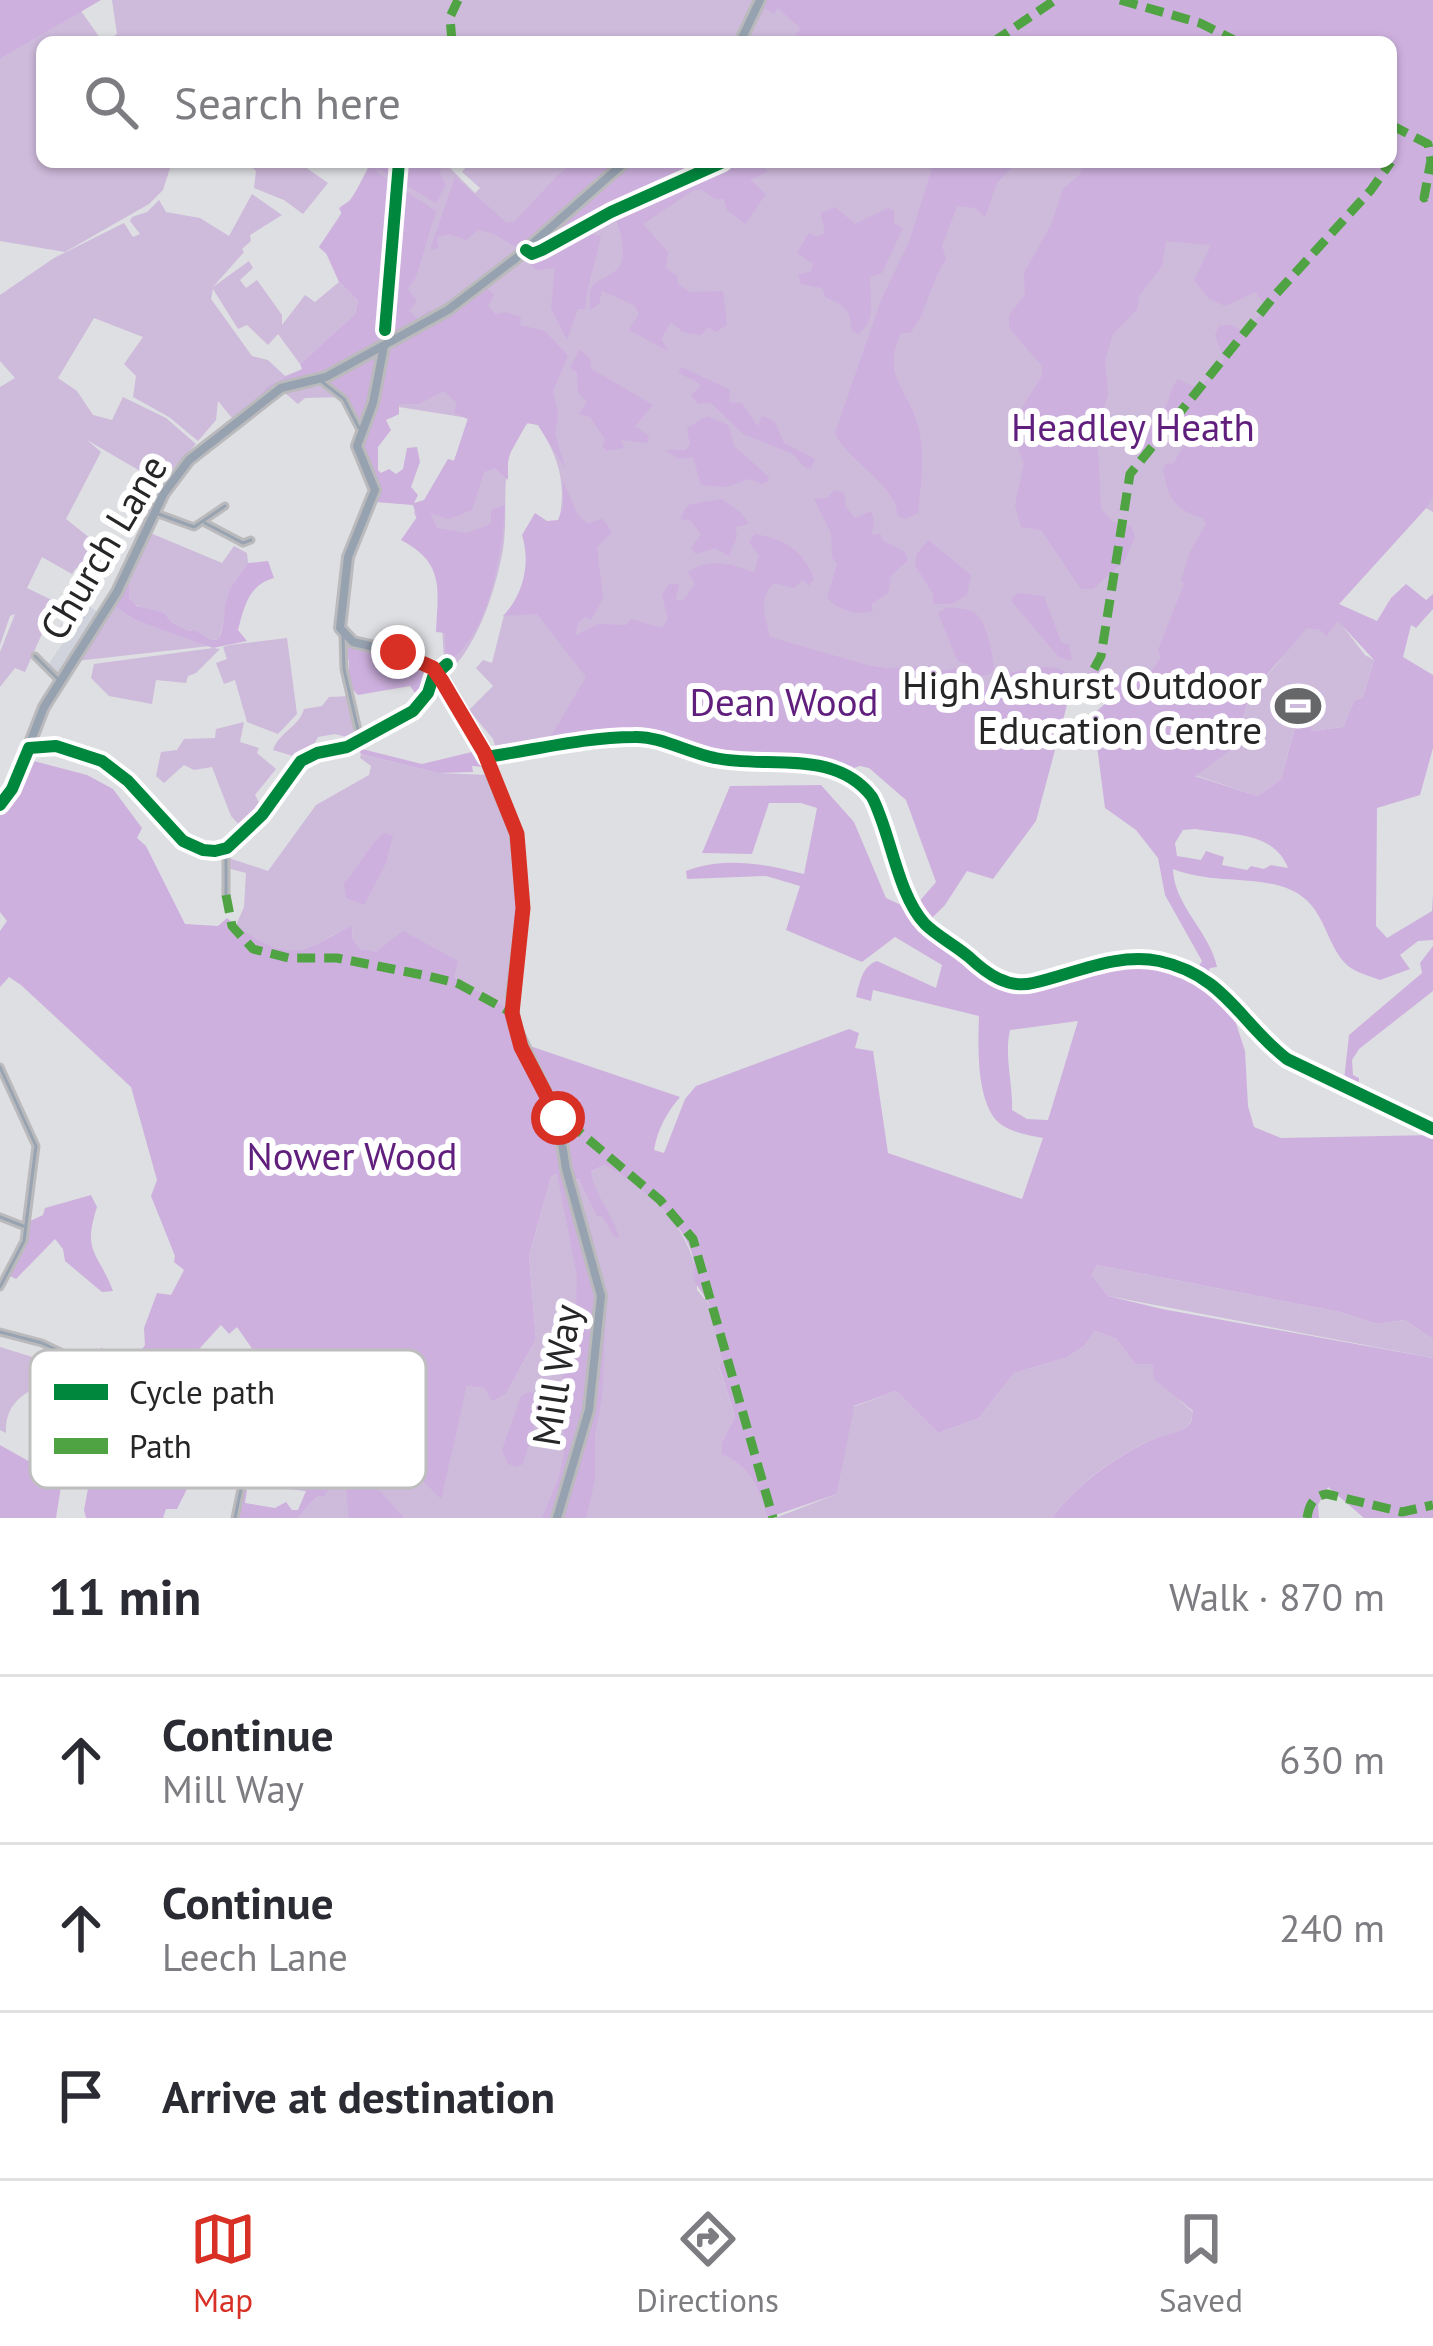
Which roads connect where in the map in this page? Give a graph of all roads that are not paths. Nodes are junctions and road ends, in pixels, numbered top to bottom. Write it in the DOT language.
graph roads {
  1 [pos="760,0"];
  2 [pos="743,36"];
  3 [pos="619,168"];
  4 [pos="384,346"];
  5 [pos="320,379"];
  6 [pos="361,436"];
  7 [pos="225,506"];
  8 [pos="154,512"];
  9 [pos="204,522"];
  10 [pos="251,540"];
  11 [pos="343,634"];
  12 [pos="35,656"];
  13 [pos="437,674"];
  14 [pos="59,681"];
  15 [pos="35,734"];
  16 [pos="360,740"];
  17 [pos="44,744"];
  18 [pos="29,748"];
  19 [pos="486,757"];
  20 [pos="0,805"];
  21 [pos="225,852"];
  22 [pos="226,895"];
  23 [pos="0,1067"];
  24 [pos="1433,1130"];
  25 [pos="0,1217"];
  26 [pos="25,1226"];
  27 [pos="0,1288"];
  28 [pos="0,1332"];
  29 [pos="57,1350"];
  30 [pos="241,1488"];
  31 [pos="235,1518"];
  32 [pos="557,1518"];
  1 -- 2 [label="main road"];
  3 -- 4 [label="main road, Church Lane"];
  4 -- 5 [label="main road, Church Lane"];
  4 -- 6 [label="main road"];
  5 -- 6 [label="street"];
  5 -- 8 [label="main road, Church Lane"];
  6 -- 11 [label="main road"];
  7 -- 9 [label="street"];
  8 -- 9 [label="street"];
  8 -- 14 [label="main road, Church Lane"];
  9 -- 10 [label="street"];
  11 -- 13 [label="main road"];
  11 -- 16 [label="street"];
  12 -- 14 [label="street"];
  13 -- 16 [label="street"];
  13 -- 19 [label="main road, Mill Way"];
  14 -- 15 [label="main road, Church Lane"];
  15 -- 17 [label="street"];
  15 -- 18 [label="main road, Church Lane"];
  16 -- 21 [label="street"];
  17 -- 18 [label="street"];
  17 -- 21 [label="street"];
  18 -- 20 [label="main road, Church Lane"];
  19 -- 24 [label="street"];
  19 -- 32 [label="main road, Mill Way"];
  21 -- 22 [label="street"];
  23 -- 26 [label="street"];
  25 -- 26 [label="street"];
  26 -- 27 [label="street"];
  28 -- 29 [label="street"];
  30 -- 31 [label="street"];
}
